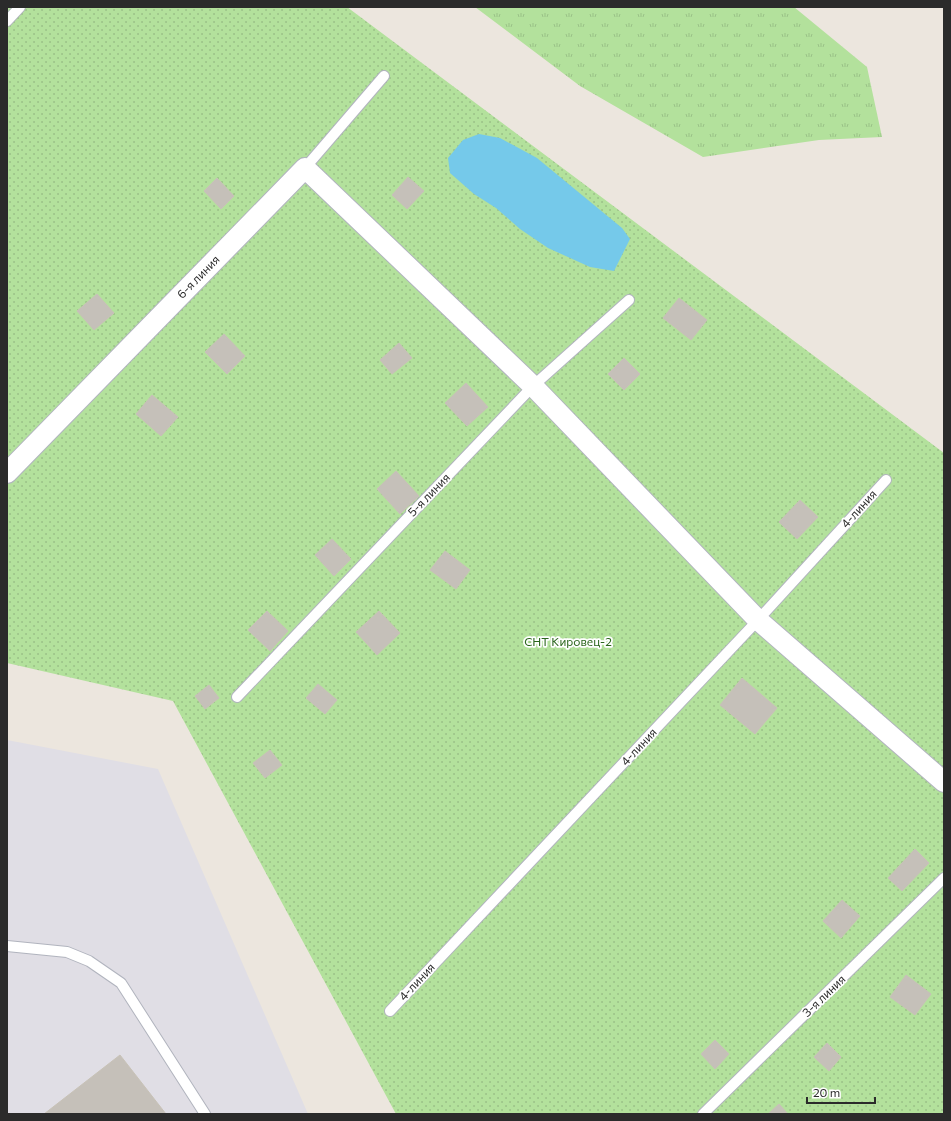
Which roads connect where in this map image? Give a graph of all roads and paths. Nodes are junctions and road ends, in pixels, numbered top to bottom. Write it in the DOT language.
graph roads {
  1 [pos="20,7"];
  2 [pos="7,21"];
  3 [pos="384,76"];
  4 [pos="305,168"];
  5 [pos="629,300"];
  6 [pos="533,386"];
  7 [pos="7,473"];
  8 [pos="886,480"];
  9 [pos="758,620"];
  10 [pos="237,697"];
  11 [pos="944,782"];
  12 [pos="944,878"];
  13 [pos="7,946"];
  14 [pos="390,1011"];
  15 [pos="205,1114"];
  16 [pos="703,1114"];
  1 -- 2 [label="lane"];
  3 -- 4 [label="lane, 6-я линия"];
  4 -- 6 [label="street"];
  4 -- 7 [label="street, 6-я линия"];
  5 -- 6 [label="lane, 5-я линия"];
  6 -- 9 [label="street"];
  6 -- 10 [label="lane, 5-я линия"];
  8 -- 9 [label="lane, 4-линия"];
  9 -- 11 [label="street"];
  9 -- 14 [label="lane, 4-линия"];
  12 -- 16 [label="lane, 3-я линия"];
  13 -- 15 [label="lane"];
}
